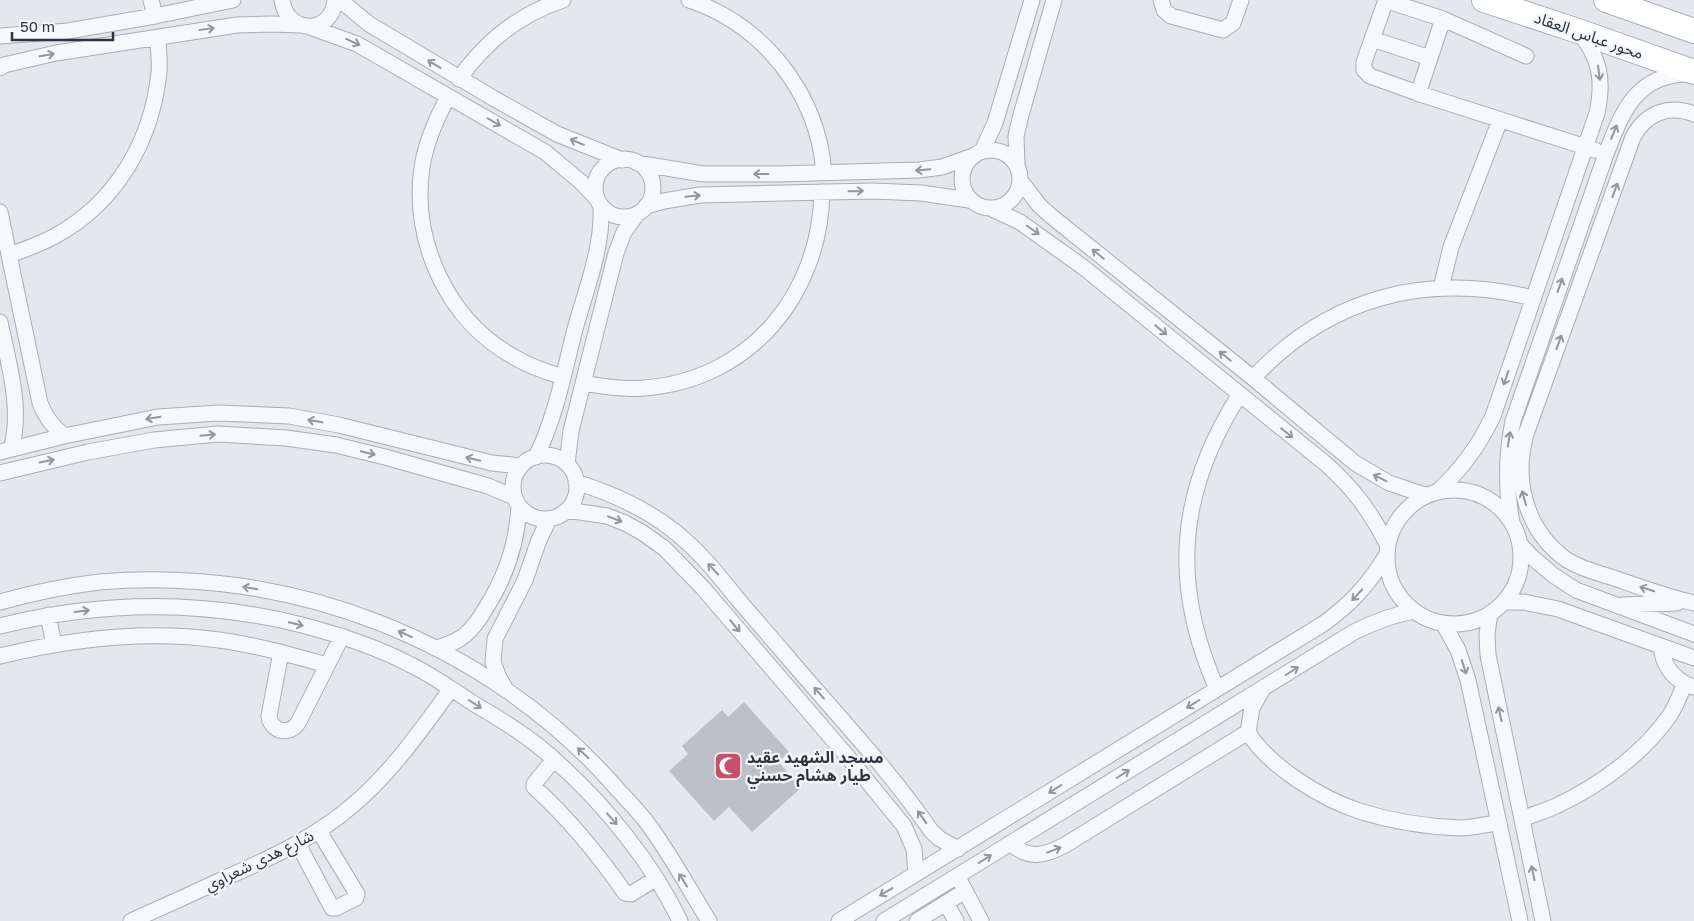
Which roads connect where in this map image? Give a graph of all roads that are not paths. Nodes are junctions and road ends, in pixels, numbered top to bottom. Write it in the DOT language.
graph roads {
  1 [pos="151,0"];
  2 [pos="233,0"];
  3 [pos="282,0"];
  4 [pos="336,0"];
  5 [pos="340,0"];
  6 [pos="562,0"];
  7 [pos="689,0"];
  8 [pos="1032,0"];
  9 [pos="1054,0"];
  10 [pos="1161,0"];
  11 [pos="1241,0"];
  12 [pos="1385,0"];
  13 [pos="1484,0"];
  14 [pos="1606,0"];
  15 [pos="156,16"];
  16 [pos="1443,18"];
  17 [pos="303,26"];
  18 [pos="1578,31"];
  19 [pos="1694,31"];
  20 [pos="0,36"];
  21 [pos="158,38"];
  22 [pos="1372,39"];
  23 [pos="1526,56"];
  24 [pos="1430,58"];
  25 [pos="0,68"];
  26 [pos="1694,73"];
  27 [pos="459,79"];
  28 [pos="1418,94"];
  29 [pos="448,97"];
  30 [pos="1694,114"];
  31 [pos="1500,120"];
  32 [pos="1586,148"];
  33 [pos="976,154"];
  34 [pos="1606,154"];
  35 [pos="630,161"];
  36 [pos="824,173"];
  37 [pos="1018,173"];
  38 [pos="822,192"];
  39 [pos="969,200"];
  40 [pos="599,202"];
  41 [pos="990,208"];
  42 [pos="641,210"];
  43 [pos="0,212"];
  44 [pos="1583,219"];
  45 [pos="8,255"];
  46 [pos="1584,276"];
  47 [pos="1441,288"];
  48 [pos="1533,298"];
  49 [pos="0,322"];
  50 [pos="563,377"];
  51 [pos="1253,378"];
  52 [pos="584,383"];
  53 [pos="1240,394"];
  54 [pos="64,436"];
  55 [pos="6,450"];
  56 [pos="536,456"];
  57 [pos="567,464"];
  58 [pos="521,466"];
  59 [pos="0,473"];
  60 [pos="576,482"];
  61 [pos="1432,493"];
  62 [pos="516,502"];
  63 [pos="567,510"];
  64 [pos="549,519"];
  65 [pos="1512,522"];
  66 [pos="1520,544"];
  67 [pos="1386,550"];
  68 [pos="0,602"];
  69 [pos="1504,602"];
  70 [pos="1691,603"];
  71 [pos="1616,606"];
  72 [pos="1414,611"];
  73 [pos="1490,613"];
  74 [pos="48,615"];
  75 [pos="1443,623"];
  76 [pos="0,626"];
  77 [pos="1694,634"];
  78 [pos="342,636"];
  79 [pos="54,645"];
  80 [pos="1661,646"];
  81 [pos="437,648"];
  82 [pos="281,652"];
  83 [pos="0,656"];
  84 [pos="1694,658"];
  85 [pos="327,665"];
  86 [pos="1690,686"];
  87 [pos="1264,687"];
  88 [pos="451,689"];
  89 [pos="1217,689"];
  90 [pos="511,692"];
  91 [pos="1248,732"];
  92 [pos="554,759"];
  93 [pos="1522,819"];
  94 [pos="1499,822"];
  95 [pos="319,831"];
  96 [pos="1010,843"];
  97 [pos="298,844"];
  98 [pos="958,849"];
  99 [pos="916,874"];
  100 [pos="957,876"];
  101 [pos="655,878"];
  102 [pos="965,891"];
  103 [pos="946,903"];
  104 [pos="131,921"];
  105 [pos="680,921"];
  106 [pos="709,921"];
  107 [pos="839,921"];
  108 [pos="884,921"];
  109 [pos="917,921"];
  110 [pos="956,921"];
  111 [pos="982,921"];
  112 [pos="1520,921"];
  113 [pos="1543,921"];
  1 -- 15 [label="street"];
  2 -- 15 [label="street"];
  3 -- 17 [label="street"];
  4 -- 17 [label="street"];
  27 -- 5 [label="street, one-way"];
  6 -- 27 [label="street"];
  7 -- 36 [label="street"];
  8 -- 33 [label="street"];
  9 -- 37 [label="street"];
  10 -- 11 [label="street"];
  12 -- 16 [label="street"];
  12 -- 22 [label="street"];
  13 -- 18 [label="main road, محور عباس العقاد"];
  14 -- 19 [label="main road"];
  15 -- 20 [label="street"];
  16 -- 23 [label="street"];
  16 -- 24 [label="street"];
  21 -- 17 [label="street, one-way"];
  17 -- 29 [label="street, one-way"];
  18 -- 26 [label="main road, محور عباس العقاد"];
  18 -- 32 [label="street, one-way"];
  25 -- 21 [label="street, one-way"];
  21 -- 45 [label="street"];
  22 -- 24 [label="street"];
  22 -- 28 [label="street"];
  24 -- 28 [label="street"];
  34 -- 26 [label="street, one-way"];
  35 -- 27 [label="street, one-way"];
  28 -- 31 [label="street"];
  29 -- 40 [label="street, one-way"];
  29 -- 50 [label="street"];
  46 -- 30 [label="street, one-way"];
  31 -- 32 [label="street"];
  31 -- 47 [label="street"];
  32 -- 34 [label="street"];
  32 -- 48 [label="street"];
  33 -- 36 [label="street, one-way"];
  33 -- 37 [label="street"];
  33 -- 39 [label="street"];
  34 -- 44 [label="street"];
  36 -- 35 [label="street, one-way"];
  35 -- 40 [label="street"];
  35 -- 42 [label="street"];
  37 -- 41 [label="street"];
  51 -- 37 [label="street, one-way"];
  38 -- 39 [label="street, one-way"];
  42 -- 38 [label="street, one-way"];
  38 -- 52 [label="street"];
  39 -- 41 [label="street"];
  40 -- 42 [label="street"];
  40 -- 50 [label="street"];
  41 -- 53 [label="street, one-way"];
  42 -- 52 [label="street"];
  43 -- 45 [label="street"];
  44 -- 46 [label="street"];
  65 -- 44 [label="street, one-way"];
  45 -- 54 [label="street"];
  70 -- 46 [label="street, one-way"];
  47 -- 48 [label="street"];
  47 -- 51 [label="street"];
  48 -- 61 [label="street, one-way"];
  49 -- 55 [label="street"];
  50 -- 56 [label="street"];
  61 -- 51 [label="street, one-way"];
  52 -- 57 [label="street"];
  53 -- 67 [label="street, one-way"];
  53 -- 89 [label="street"];
  54 -- 55 [label="street"];
  58 -- 54 [label="street, one-way"];
  56 -- 57 [label="street"];
  56 -- 58 [label="street"];
  57 -- 60 [label="street"];
  58 -- 62 [label="street"];
  59 -- 62 [label="street, one-way"];
  60 -- 63 [label="street"];
  98 -- 60 [label="street, one-way"];
  61 -- 65 [label="street"];
  61 -- 67 [label="street"];
  62 -- 64 [label="street"];
  62 -- 81 [label="street"];
  63 -- 64 [label="street"];
  63 -- 99 [label="street, one-way"];
  64 -- 90 [label="street"];
  65 -- 66 [label="street"];
  66 -- 69 [label="street"];
  66 -- 71 [label="street"];
  67 -- 72 [label="street"];
  67 -- 89 [label="street, one-way"];
  81 -- 68 [label="street, one-way"];
  69 -- 73 [label="street"];
  69 -- 80 [label="street"];
  70 -- 71 [label="street"];
  71 -- 77 [label="street"];
  72 -- 75 [label="street"];
  87 -- 72 [label="street, one-way"];
  73 -- 75 [label="street"];
  93 -- 73 [label="street, one-way"];
  74 -- 76 [label="street"];
  74 -- 78 [label="street, one-way"];
  74 -- 79 [label="street"];
  75 -- 94 [label="street, one-way"];
  78 -- 85 [label="street"];
  78 -- 88 [label="street"];
  79 -- 82 [label="street"];
  79 -- 83 [label="street"];
  80 -- 84 [label="street"];
  80 -- 86 [label="street"];
  81 -- 90 [label="street"];
  82 -- 85 [label="street"];
  82 -- 85 [label="street"];
  86 -- 93 [label="street"];
  87 -- 91 [label="street"];
  96 -- 87 [label="street, one-way"];
  88 -- 92 [label="street, one-way"];
  88 -- 95 [label="street, شارع هدى شعراوي"];
  89 -- 98 [label="street, one-way"];
  106 -- 90 [label="street, one-way"];
  91 -- 94 [label="street"];
  96 -- 91 [label="street, one-way"];
  92 -- 101 [label="street, one-way"];
  92 -- 101 [label="street"];
  113 -- 93 [label="street, one-way"];
  94 -- 112 [label="street"];
  95 -- 97 [label="street, شارع هدى شعراوي"];
  95 -- 97 [label="street"];
  100 -- 96 [label="street, one-way"];
  97 -- 104 [label="street, شارع هدى شعراوي"];
  98 -- 99 [label="street"];
  99 -- 107 [label="street, one-way"];
  100 -- 102 [label="street"];
  100 -- 108 [label="street"];
  101 -- 105 [label="street"];
  102 -- 103 [label="street"];
  102 -- 111 [label="street"];
  103 -- 109 [label="street"];
  103 -- 110 [label="street"];
}
